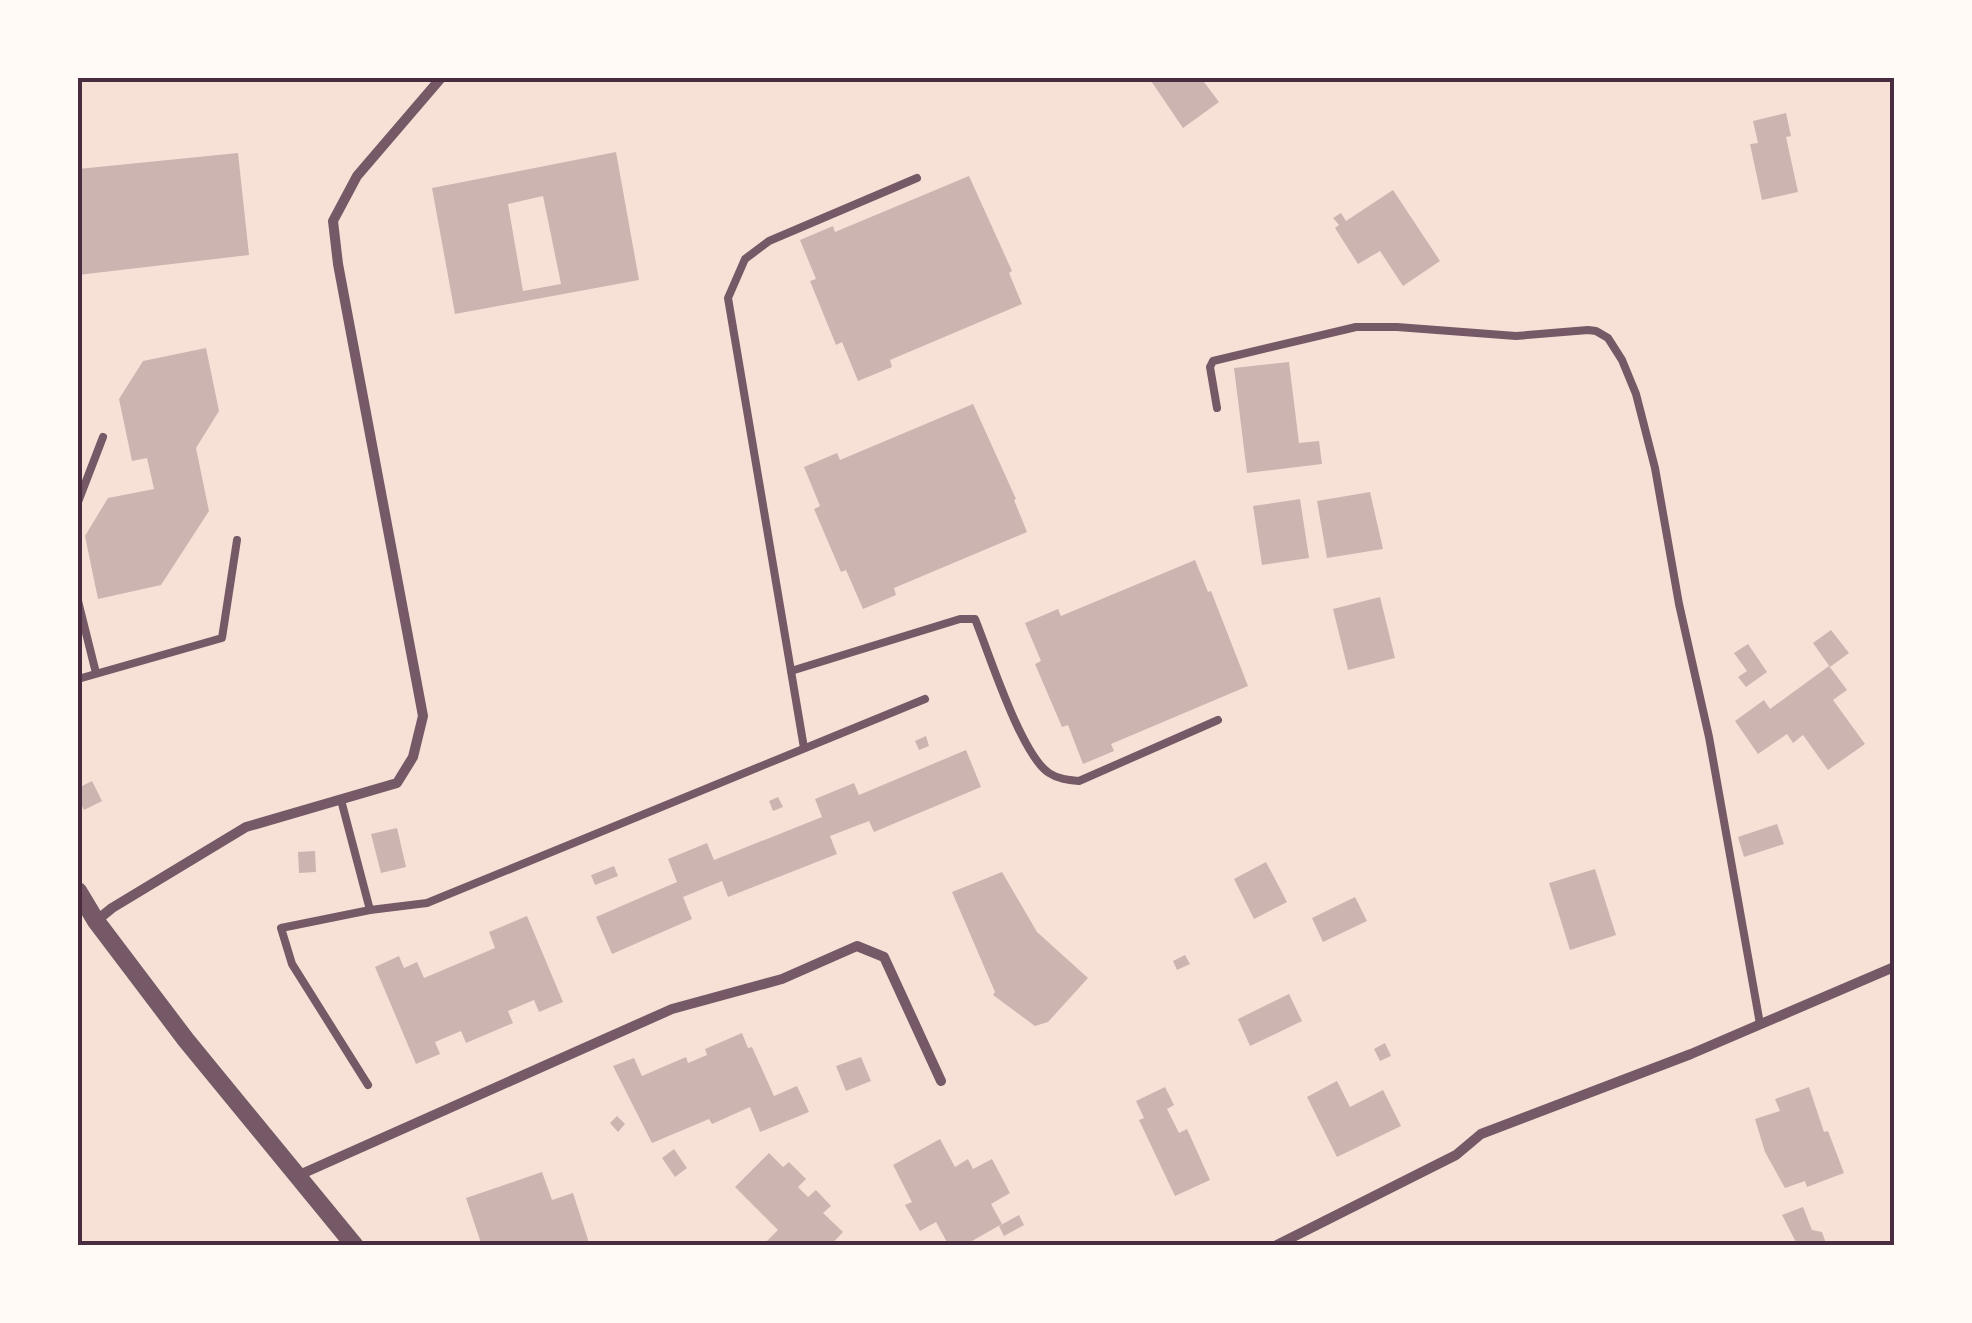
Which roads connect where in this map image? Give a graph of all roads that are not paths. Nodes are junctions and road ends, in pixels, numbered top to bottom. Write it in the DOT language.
graph roads {
  1 [pos="441,78"];
  2 [pos="917,178"];
  3 [pos="1217,408"];
  4 [pos="102,437"];
  5 [pos="78,502"];
  6 [pos="237,540"];
  7 [pos="78,601"];
  8 [pos="792,671"];
  9 [pos="96,673"];
  10 [pos="78,678"];
  11 [pos="924,699"];
  12 [pos="1218,720"];
  13 [pos="804,748"];
  14 [pos="341,800"];
  15 [pos="78,891"];
  16 [pos="370,910"];
  17 [pos="96,921"];
  18 [pos="1894,967"];
  19 [pos="1760,1024"];
  20 [pos="941,1080"];
  21 [pos="368,1085"];
  22 [pos="296,1177"];
  23 [pos="354,1246"];
  24 [pos="1274,1246"];
  1 -- 14 [label="street"];
  2 -- 8 [label="lane"];
  3 -- 19 [label="lane"];
  4 -- 5 [label="lane"];
  6 -- 9 [label="lane"];
  7 -- 9 [label="lane"];
  8 -- 12 [label="lane"];
  8 -- 13 [label="lane"];
  9 -- 10 [label="lane"];
  11 -- 13 [label="lane"];
  13 -- 16 [label="lane"];
  14 -- 16 [label="lane"];
  14 -- 17 [label="street"];
  15 -- 17 [label="street"];
  16 -- 21 [label="lane"];
  17 -- 22 [label="street"];
  18 -- 19 [label="street"];
  19 -- 24 [label="street"];
  20 -- 22 [label="street"];
  22 -- 23 [label="street"];
}
